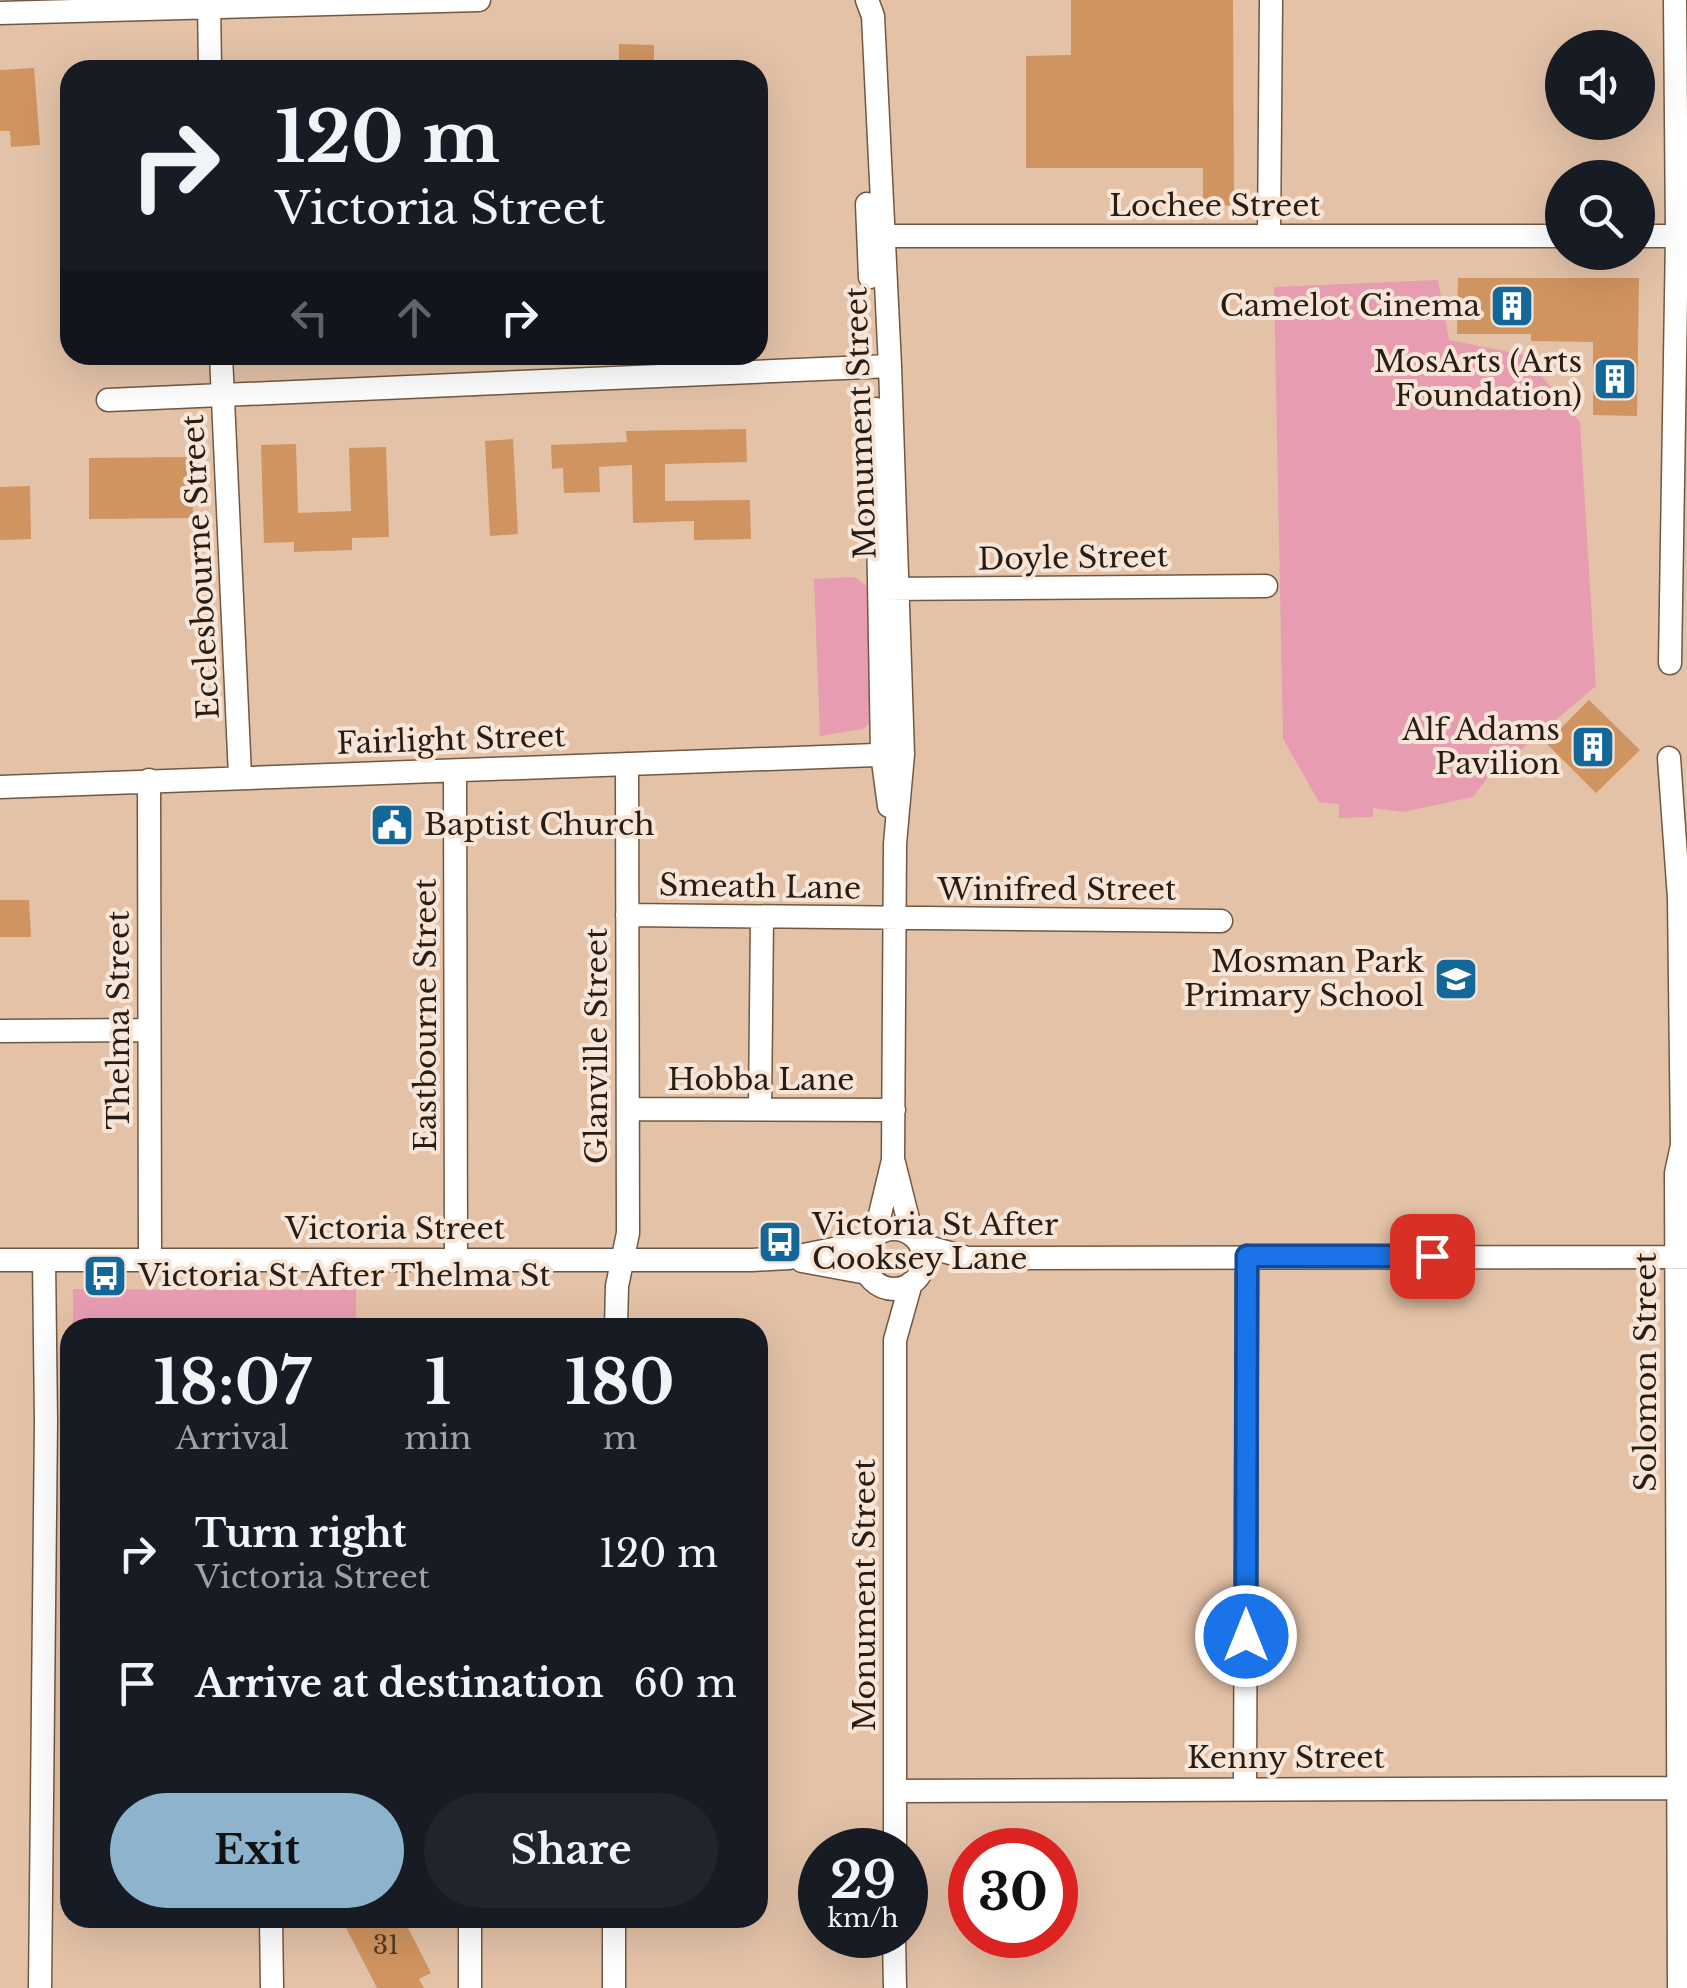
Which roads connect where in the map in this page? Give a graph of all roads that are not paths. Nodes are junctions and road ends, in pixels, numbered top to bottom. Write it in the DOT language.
graph roads {
  1 [pos="479,0"];
  2 [pos="864,0"];
  3 [pos="1270,0"];
  4 [pos="1674,0"];
  5 [pos="209,4"];
  6 [pos="0,14"];
  7 [pos="210,60"];
  8 [pos="876,236"];
  9 [pos="1269,236"];
  10 [pos="1545,236"];
  11 [pos="1655,236"];
  12 [pos="1682,236"];
  13 [pos="222,365"];
  14 [pos="883,367"];
  15 [pos="223,393"];
  16 [pos="108,400"];
  17 [pos="1266,586"];
  18 [pos="889,590"];
  19 [pos="1670,662"];
  20 [pos="893,754"];
  21 [pos="1669,758"];
  22 [pos="627,764"];
  23 [pos="455,771"];
  24 [pos="240,776"];
  25 [pos="149,780"];
  26 [pos="0,787"];
  27 [pos="627,915"];
  28 [pos="762,917"];
  29 [pos="893,919"];
  30 [pos="1221,921"];
  31 [pos="148,1030"];
  32 [pos="0,1031"];
  33 [pos="628,1109"];
  34 [pos="760,1109"];
  35 [pos="894,1110"];
  36 [pos="893,1160"];
  37 [pos="872,1238"];
  38 [pos="916,1240"];
  39 [pos="1247,1256"];
  40 [pos="1682,1257"];
  41 [pos="456,1258"];
  42 [pos="789,1258"];
  43 [pos="968,1258"];
  44 [pos="150,1259"];
  45 [pos="0,1260"];
  46 [pos="44,1260"];
  47 [pos="623,1260"];
  48 [pos="916,1277"];
  49 [pos="872,1278"];
  50 [pos="616,1318"];
  51 [pos="895,1340"];
  52 [pos="1245,1788"];
  53 [pos="1676,1788"];
  54 [pos="896,1791"];
  55 [pos="895,1828"];
  56 [pos="272,1928"];
  57 [pos="470,1928"];
  58 [pos="614,1928"];
  59 [pos="894,1958"];
  60 [pos="893,1985"];
  61 [pos="40,1988"];
  62 [pos="272,1988"];
  63 [pos="470,1988"];
  64 [pos="614,1988"];
  65 [pos="1680,1988"];
  1 -- 5 [label="street"];
  2 -- 8 [label="street, Monument Street"];
  3 -- 9 [label="street"];
  4 -- 12 [label="street"];
  5 -- 6 [label="street"];
  5 -- 7 [label="street"];
  8 -- 9 [label="street, Lochee Street"];
  8 -- 14 [label="street, Monument Street"];
  9 -- 10 [label="street, Lochee Street"];
  11 -- 12 [label="street"];
  12 -- 19 [label="street"];
  13 -- 15 [label="street, Ecclesbourne Street"];
  14 -- 15 [label="street"];
  14 -- 18 [label="street, Monument Street"];
  15 -- 16 [label="street"];
  15 -- 24 [label="street, Ecclesbourne Street"];
  17 -- 18 [label="street, Doyle Street"];
  18 -- 20 [label="street, Monument Street"];
  20 -- 22 [label="street, Fairlight Street"];
  20 -- 29 [label="street, Monument Street"];
  21 -- 40 [label="street, Solomon Street"];
  22 -- 23 [label="street, Fairlight Street"];
  22 -- 27 [label="street, Glanville Street"];
  23 -- 24 [label="street, Fairlight Street"];
  23 -- 41 [label="street, Eastbourne Street"];
  24 -- 25 [label="street, Fairlight Street"];
  25 -- 26 [label="street, Fairlight Street"];
  25 -- 31 [label="street, Thelma Street"];
  27 -- 28 [label="street, Smeath Lane"];
  27 -- 33 [label="street, Glanville Street"];
  28 -- 29 [label="street, Smeath Lane"];
  28 -- 34 [label="street"];
  29 -- 30 [label="street, Winifred Street"];
  29 -- 35 [label="street, Monument Street"];
  31 -- 32 [label="street"];
  31 -- 44 [label="street, Thelma Street"];
  33 -- 34 [label="street, Hobba Lane"];
  33 -- 47 [label="street, Glanville Street"];
  34 -- 35 [label="street, Hobba Lane"];
  35 -- 36 [label="street, Monument Street"];
  36 -- 37 [label="street, Monument Street"];
  36 -- 38 [label="street, Monument Street"];
  37 -- 38 [label="street"];
  37 -- 42 [label="street, Victoria Street"];
  37 -- 49 [label="street"];
  38 -- 43 [label="street"];
  38 -- 48 [label="street"];
  39 -- 40 [label="street"];
  39 -- 43 [label="street"];
  39 -- 52 [label="street"];
  40 -- 53 [label="street, Solomon Street"];
  41 -- 44 [label="street, Victoria Street"];
  41 -- 47 [label="street, Victoria Street"];
  42 -- 47 [label="street, Victoria Street"];
  42 -- 49 [label="street, Victoria Street"];
  43 -- 48 [label="street"];
  44 -- 46 [label="street, Victoria Street"];
  45 -- 46 [label="street, Victoria Street"];
  46 -- 61 [label="street"];
  47 -- 50 [label="street, Glanville Street"];
  48 -- 49 [label="street"];
  48 -- 51 [label="street, Monument Street"];
  49 -- 51 [label="street, Monument Street"];
  51 -- 54 [label="street, Monument Street"];
  52 -- 53 [label="street, Kenny Street"];
  52 -- 54 [label="street, Kenny Street"];
  53 -- 65 [label="street, Solomon Street"];
  54 -- 55 [label="street, Monument Street"];
  56 -- 62 [label="street"];
  57 -- 63 [label="street"];
  58 -- 64 [label="street"];
  59 -- 60 [label="street"];
}
